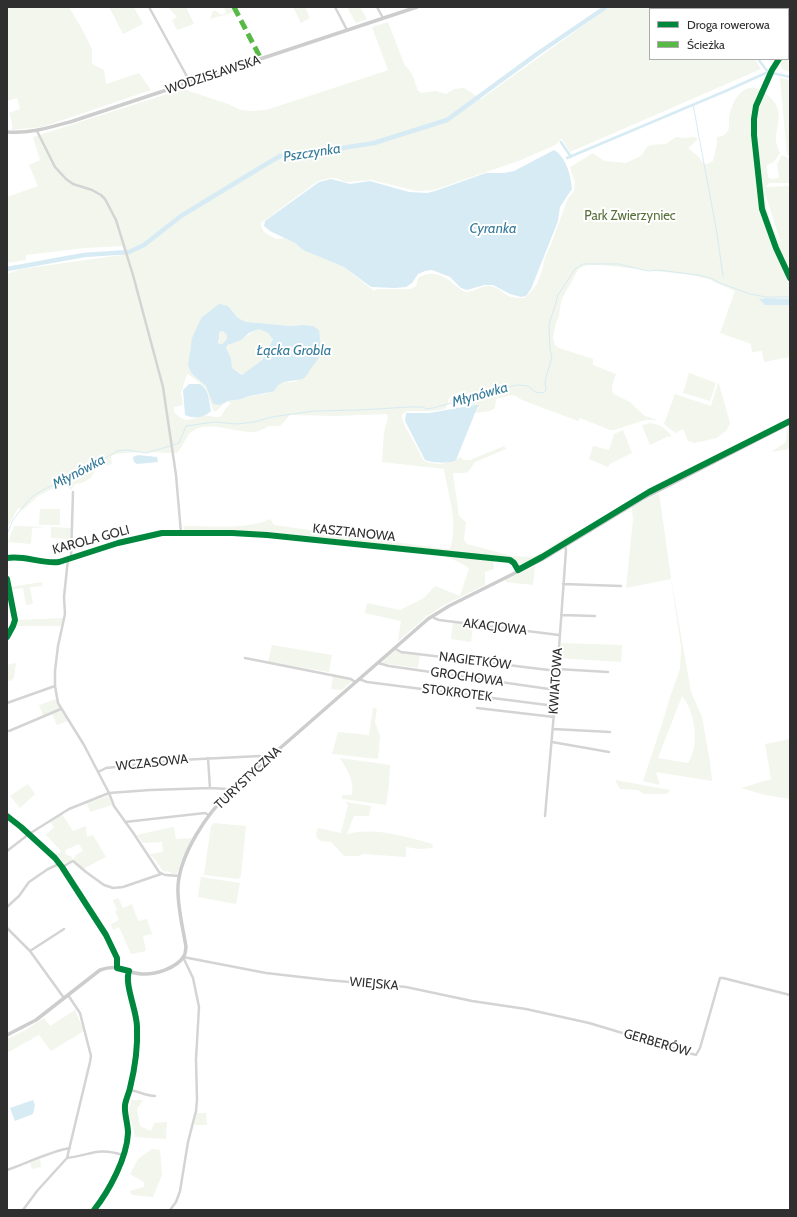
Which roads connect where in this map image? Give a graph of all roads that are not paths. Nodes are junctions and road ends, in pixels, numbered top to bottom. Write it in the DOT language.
graph roads {
  1 [pos="150,7"];
  2 [pos="335,7"];
  3 [pos="378,7"];
  4 [pos="417,7"];
  5 [pos="383,18"];
  6 [pos="347,30"];
  7 [pos="190,82"];
  8 [pos="37,131"];
  9 [pos="7,132"];
  10 [pos="790,424"];
  11 [pos="72,492"];
  12 [pos="180,533"];
  13 [pos="565,546"];
  14 [pos="7,558"];
  15 [pos="70,558"];
  16 [pos="519,572"];
  17 [pos="7,579"];
  18 [pos="563,584"];
  19 [pos="622,586"];
  20 [pos="561,615"];
  21 [pos="432,616"];
  22 [pos="595,616"];
  23 [pos="559,635"];
  24 [pos="7,637"];
  25 [pos="394,648"];
  26 [pos="245,658"];
  27 [pos="378,662"];
  28 [pos="557,670"];
  29 [pos="608,672"];
  30 [pos="359,679"];
  31 [pos="355,682"];
  32 [pos="55,686"];
  33 [pos="556,690"];
  34 [pos="7,703"];
  35 [pos="555,706"];
  36 [pos="476,708"];
  37 [pos="61,710"];
  38 [pos="554,717"];
  39 [pos="553,729"];
  40 [pos="9,731"];
  41 [pos="610,732"];
  42 [pos="552,742"];
  43 [pos="609,752"];
  44 [pos="208,758"];
  45 [pos="266,760"];
  46 [pos="98,772"];
  47 [pos="210,788"];
  48 [pos="231,791"];
  49 [pos="109,793"];
  50 [pos="209,815"];
  51 [pos="7,816"];
  52 [pos="545,816"];
  53 [pos="125,822"];
  54 [pos="29,834"];
  55 [pos="7,851"];
  56 [pos="59,864"];
  57 [pos="62,867"];
  58 [pos="161,874"];
  59 [pos="180,876"];
  60 [pos="7,906"];
  61 [pos="64,929"];
  62 [pos="8,931"];
  63 [pos="30,951"];
  64 [pos="183,957"];
  65 [pos="117,968"];
  66 [pos="129,971"];
  67 [pos="68,995"];
  68 [pos="790,995"];
  69 [pos="64,998"];
  70 [pos="563,1017"];
  71 [pos="7,1035"];
  72 [pos="130,1090"];
  73 [pos="155,1096"];
  74 [pos="70,1148"];
  75 [pos="123,1155"];
  76 [pos="67,1158"];
  77 [pos="7,1170"];
  78 [pos="23,1210"];
  79 [pos="94,1210"];
  80 [pos="170,1210"];
  1 -- 7 [label="street"];
  2 -- 6 [label="street"];
  3 -- 5 [label="street"];
  4 -- 5 [label="main road, WODZISŁAWSKA"];
  5 -- 6 [label="main road, WODZISŁAWSKA"];
  6 -- 7 [label="main road, WODZISŁAWSKA"];
  7 -- 8 [label="main road, WODZISŁAWSKA"];
  8 -- 9 [label="main road, WODZISŁAWSKA"];
  8 -- 12 [label="street"];
  10 -- 13 [label="main road, TURYSTYCZNA"];
  11 -- 15 [label="street"];
  12 -- 15 [label="street, KAROLA GOLI"];
  12 -- 16 [label="street, KASZTANOWA"];
  13 -- 16 [label="main road, TURYSTYCZNA"];
  13 -- 18 [label="street, KWIATOWA"];
  14 -- 15 [label="street, KAROLA GOLI"];
  15 -- 32 [label="street"];
  16 -- 21 [label="main road, TURYSTYCZNA"];
  17 -- 24 [label="street"];
  18 -- 19 [label="street"];
  18 -- 20 [label="street, KWIATOWA"];
  20 -- 22 [label="street"];
  20 -- 23 [label="street, KWIATOWA"];
  21 -- 23 [label="street, AKACJOWA"];
  21 -- 25 [label="main road, TURYSTYCZNA"];
  23 -- 28 [label="street, KWIATOWA"];
  25 -- 27 [label="main road, TURYSTYCZNA"];
  25 -- 28 [label="street, NAGIETKÓW"];
  26 -- 31 [label="street"];
  27 -- 30 [label="main road, TURYSTYCZNA"];
  27 -- 33 [label="street, GROCHOWA"];
  28 -- 29 [label="street, NAGIETKÓW"];
  28 -- 33 [label="street, KWIATOWA"];
  30 -- 31 [label="main road, TURYSTYCZNA"];
  30 -- 35 [label="street, STOKROTEK"];
  31 -- 45 [label="main road, TURYSTYCZNA"];
  32 -- 34 [label="street"];
  32 -- 37 [label="street"];
  33 -- 35 [label="street, KWIATOWA"];
  35 -- 38 [label="street, KWIATOWA"];
  36 -- 38 [label="street"];
  37 -- 40 [label="street"];
  37 -- 46 [label="street"];
  38 -- 39 [label="street, KWIATOWA"];
  39 -- 41 [label="street"];
  39 -- 42 [label="street, KWIATOWA"];
  42 -- 43 [label="street"];
  42 -- 52 [label="street, KWIATOWA"];
  44 -- 45 [label="street, WCZASOWA"];
  44 -- 46 [label="street, WCZASOWA"];
  44 -- 47 [label="street"];
  45 -- 48 [label="main road, TURYSTYCZNA"];
  46 -- 49 [label="street"];
  47 -- 48 [label="street, WCZASOWA"];
  47 -- 49 [label="street, WCZASOWA"];
  48 -- 50 [label="main road, TURYSTYCZNA"];
  49 -- 53 [label="street"];
  49 -- 54 [label="street, WCZASOWA"];
  50 -- 53 [label="street"];
  50 -- 59 [label="main road, TURYSTYCZNA"];
  51 -- 54 [label="street"];
  53 -- 58 [label="street"];
  54 -- 55 [label="street, WCZASOWA"];
  54 -- 56 [label="street"];
  56 -- 57 [label="street"];
  56 -- 60 [label="street"];
  57 -- 58 [label="street"];
  57 -- 65 [label="street"];
  58 -- 59 [label="street"];
  59 -- 64 [label="main road, TURYSTYCZNA"];
  61 -- 63 [label="street"];
  62 -- 63 [label="street"];
  63 -- 69 [label="street"];
  64 -- 66 [label="main road"];
  64 -- 70 [label="street, WIEJSKA"];
  64 -- 80 [label="street"];
  65 -- 66 [label="main road"];
  65 -- 67 [label="main road"];
  66 -- 72 [label="street"];
  67 -- 69 [label="main road"];
  67 -- 74 [label="street"];
  68 -- 70 [label="street, GERBERÓW"];
  69 -- 71 [label="main road"];
  72 -- 73 [label="street"];
  72 -- 75 [label="street"];
  74 -- 76 [label="street"];
  74 -- 77 [label="street"];
  75 -- 76 [label="street"];
  75 -- 79 [label="street"];
  76 -- 78 [label="street"];
}
